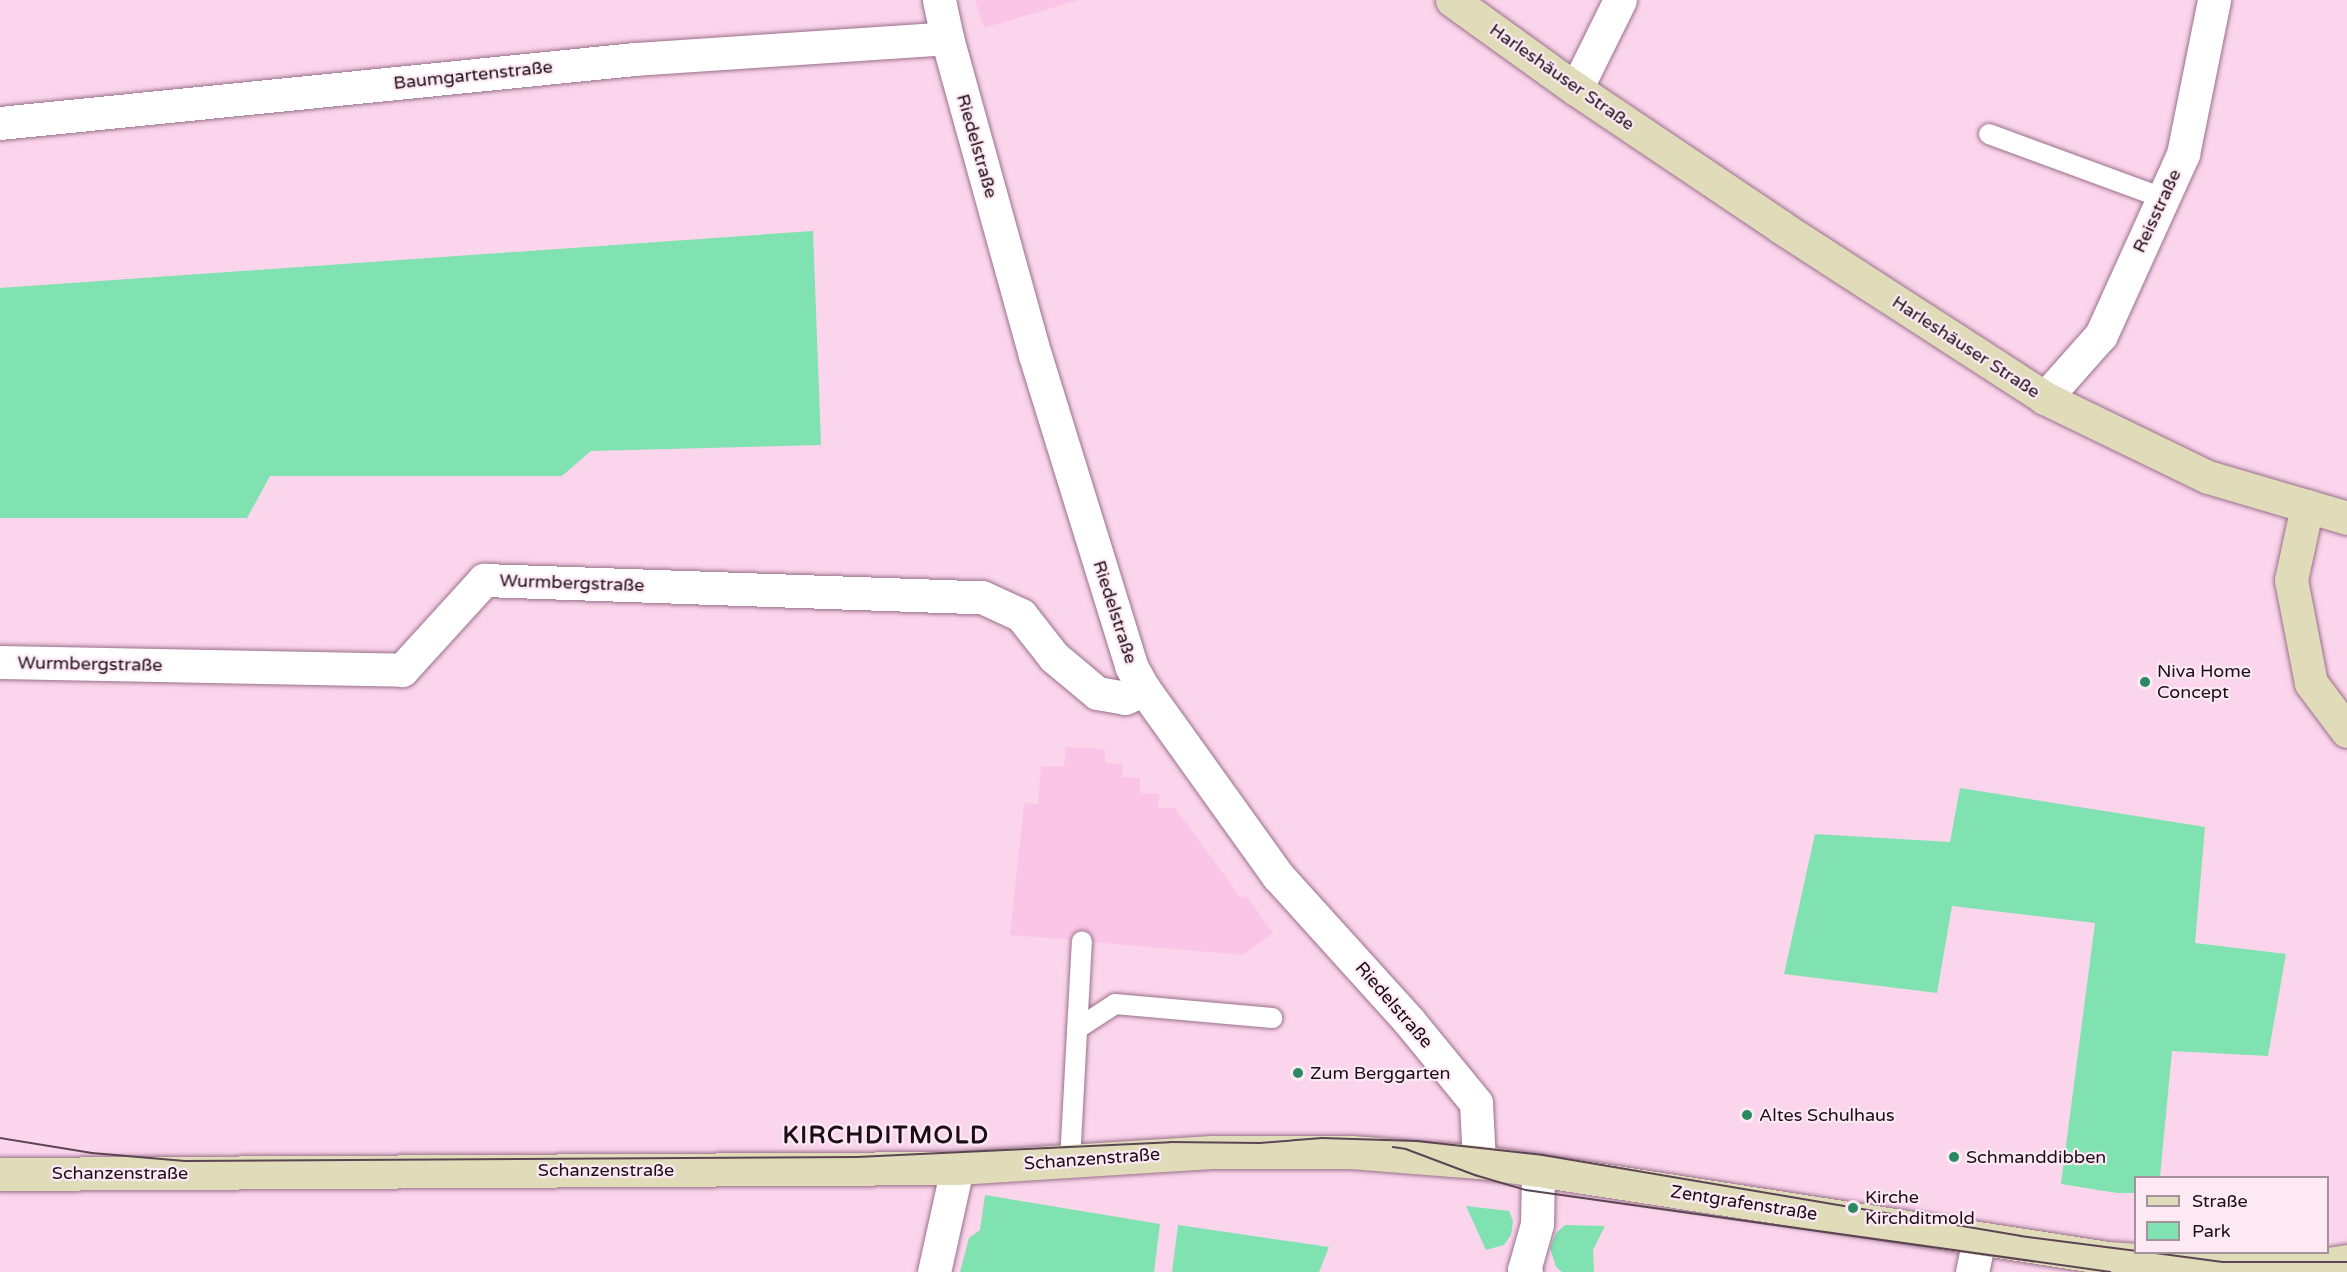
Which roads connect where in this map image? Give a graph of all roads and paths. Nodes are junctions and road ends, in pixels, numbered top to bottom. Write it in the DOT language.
graph roads {
  1 [pos="939,0"];
  2 [pos="1452,0"];
  3 [pos="1620,0"];
  4 [pos="2214,0"];
  5 [pos="946,38"];
  6 [pos="1576,88"];
  7 [pos="0,123"];
  8 [pos="1989,134"];
  9 [pos="2163,198"];
  10 [pos="2045,398"];
  11 [pos="2307,506"];
  12 [pos="2347,518"];
  13 [pos="0,662"];
  14 [pos="1144,689"];
  15 [pos="2347,731"];
  16 [pos="1082,941"];
  17 [pos="1272,1018"];
  18 [pos="1077,1029"];
  19 [pos="1211,1152"];
  20 [pos="1070,1161"];
  21 [pos="1479,1162"];
  22 [pos="957,1168"];
  23 [pos="1538,1170"];
  24 [pos="0,1173"];
  25 [pos="1979,1240"];
  26 [pos="2347,1261"];
  27 [pos="2158,1268"];
  28 [pos="934,1272"];
  29 [pos="1526,1272"];
  30 [pos="1972,1272"];
  1 -- 5 [label="street, Riedelstraße"];
  2 -- 6 [label="street, Harleshäuser Straße"];
  3 -- 6 [label="street"];
  4 -- 9 [label="street, Reisstraße"];
  5 -- 7 [label="street, Baumgartenstraße"];
  5 -- 14 [label="street, Riedelstraße"];
  6 -- 10 [label="street, Harleshäuser Straße"];
  8 -- 9 [label="lane"];
  9 -- 10 [label="street, Reisstraße"];
  10 -- 11 [label="street, Harleshäuser Straße"];
  11 -- 12 [label="street, Harleshäuser Straße"];
  11 -- 15 [label="street"];
  13 -- 14 [label="street, Wurmbergstraße"];
  14 -- 21 [label="street, Riedelstraße"];
  16 -- 18 [label="lane"];
  17 -- 18 [label="lane"];
  18 -- 20 [label="lane"];
  19 -- 20 [label="street, Schanzenstraße"];
  19 -- 21 [label="street, Zentgrafenstraße"];
  20 -- 22 [label="street, Schanzenstraße"];
  21 -- 23 [label="street, Zentgrafenstraße"];
  22 -- 24 [label="street, Schanzenstraße"];
  22 -- 28 [label="street"];
  23 -- 25 [label="street, Zentgrafenstraße"];
  23 -- 29 [label="street"];
  25 -- 27 [label="street, Zentgrafenstraße"];
  25 -- 30 [label="street"];
  26 -- 27 [label="street, Zentgrafenstraße"];
}
